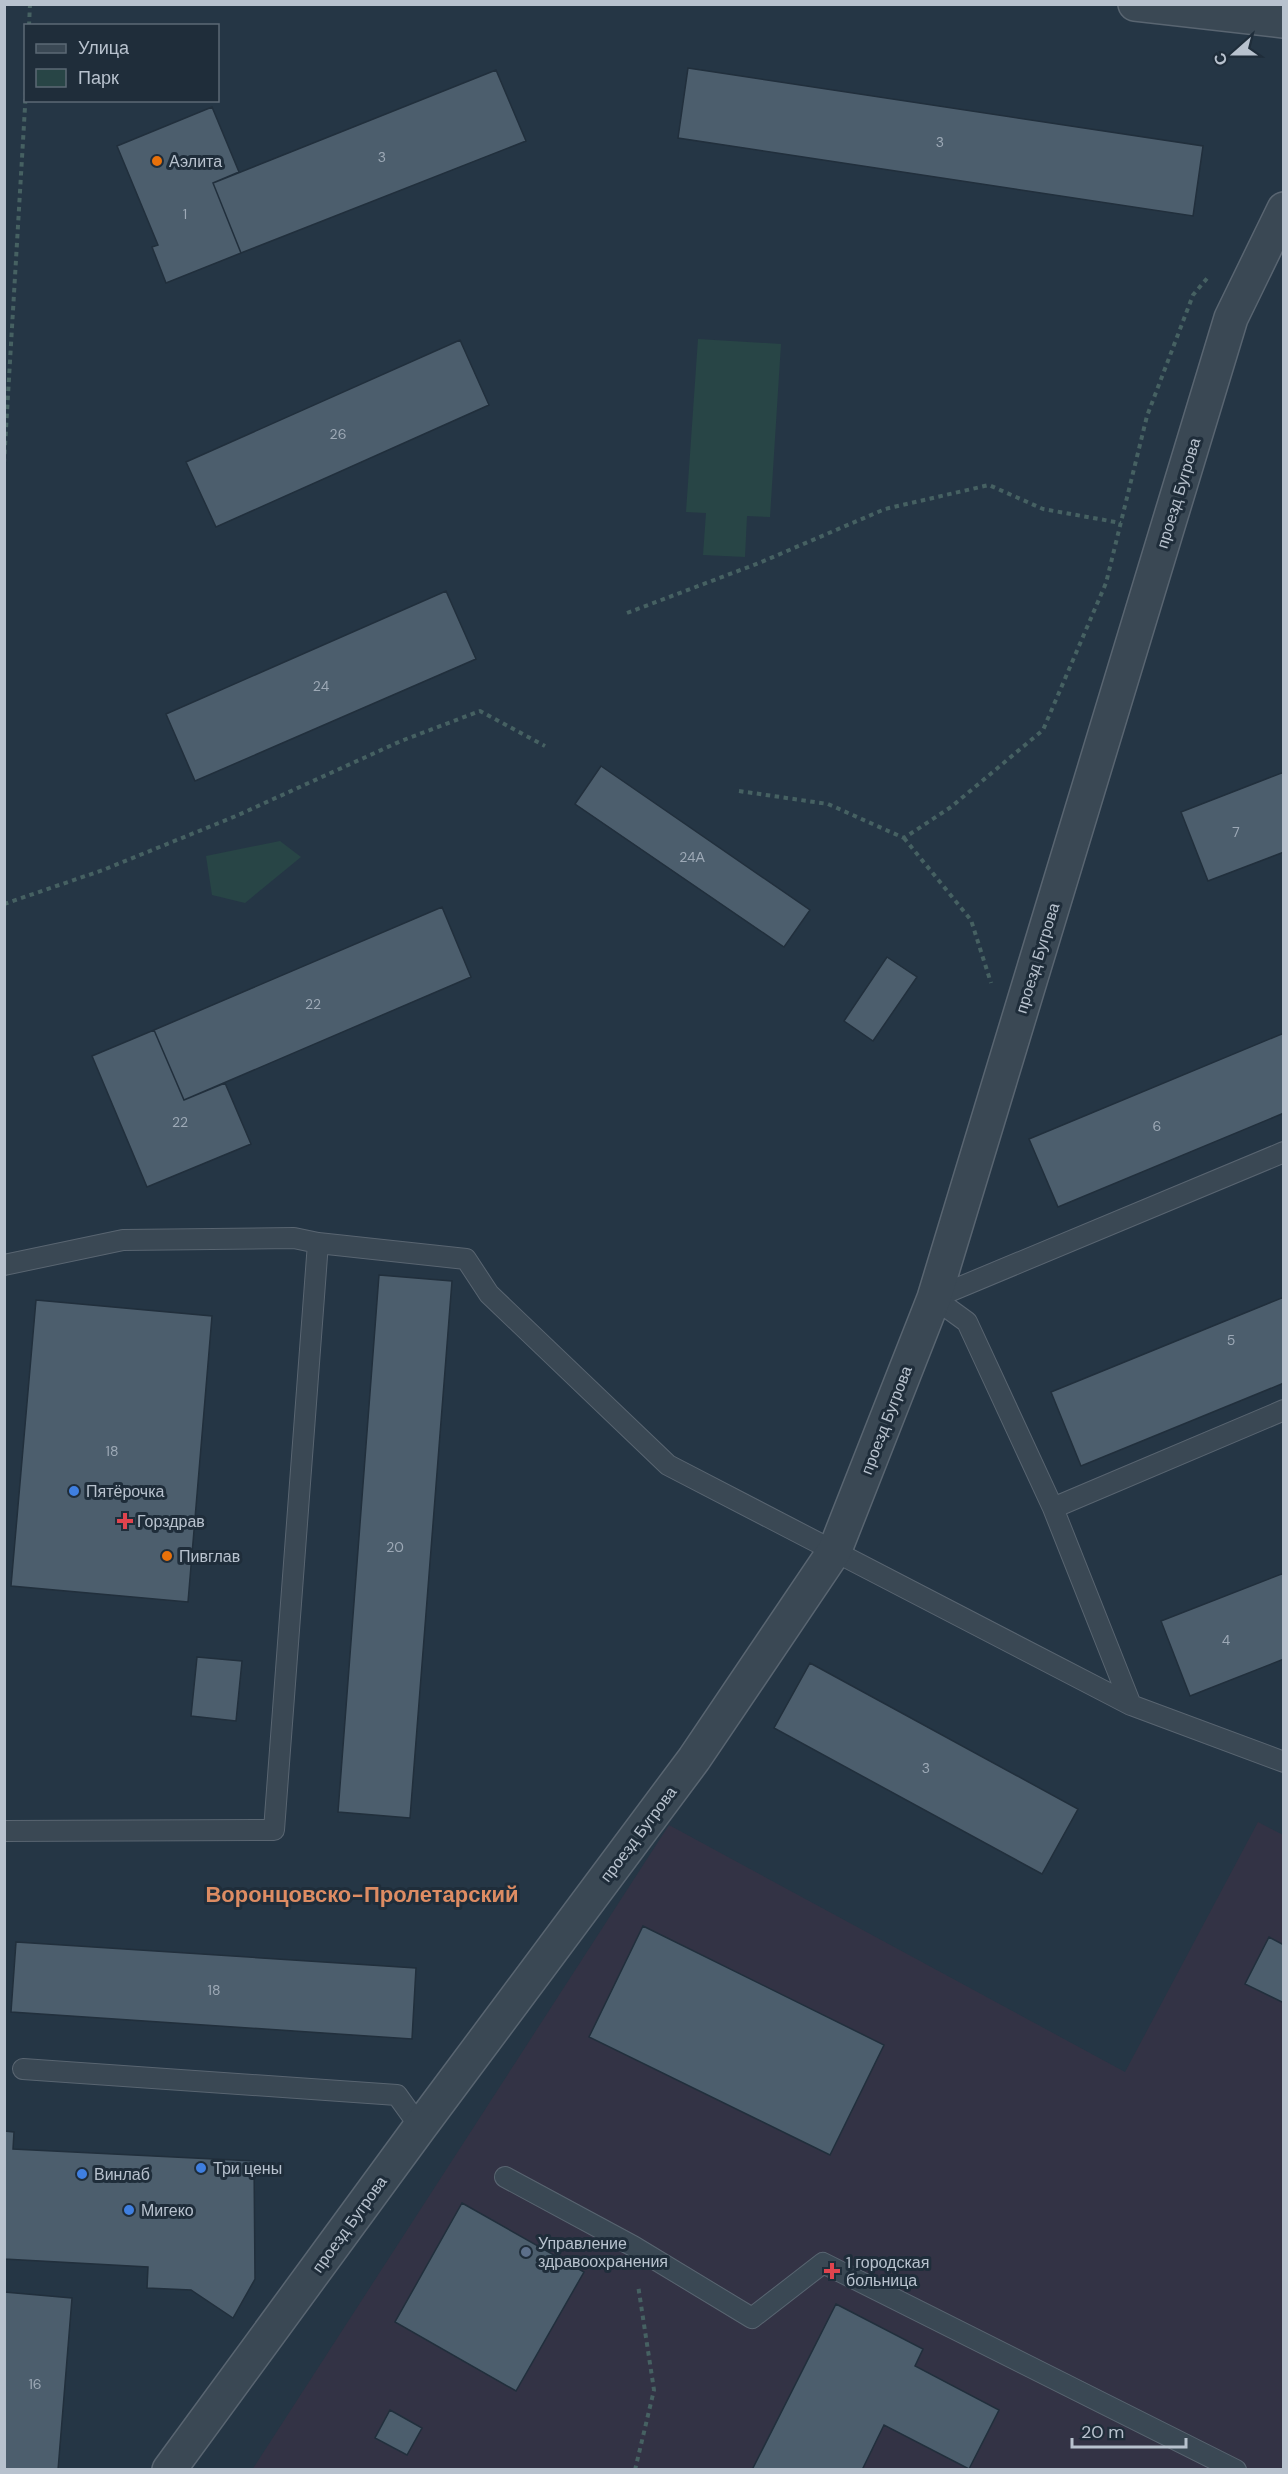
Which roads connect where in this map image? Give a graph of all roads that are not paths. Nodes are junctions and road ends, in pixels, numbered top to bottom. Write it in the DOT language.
graph roads {
  1 [pos="1135,4"];
  2 [pos="1284,21"];
  3 [pos="1284,209"];
  4 [pos="1284,1152"];
  5 [pos="318,1243"];
  6 [pos="4,1265"];
  7 [pos="934,1298"];
  8 [pos="1284,1410"];
  9 [pos="1053,1508"];
  10 [pos="835,1550"];
  11 [pos="1131,1705"];
  12 [pos="1284,1762"];
  13 [pos="4,1831"];
  14 [pos="23,2069"];
  15 [pos="420,2127"];
  16 [pos="505,2177"];
  17 [pos="169,2469"];
  18 [pos="1236,2469"];
  1 -- 2 [label="street"];
  3 -- 7 [label="street, проезд Бугрова"];
  4 -- 7 [label="lane"];
  5 -- 6 [label="lane"];
  5 -- 10 [label="lane"];
  5 -- 13 [label="lane"];
  7 -- 9 [label="lane"];
  7 -- 10 [label="street, проезд Бугрова"];
  8 -- 9 [label="lane"];
  9 -- 11 [label="lane"];
  10 -- 11 [label="lane"];
  10 -- 15 [label="street, проезд Бугрова"];
  11 -- 12 [label="lane"];
  14 -- 15 [label="lane"];
  15 -- 17 [label="street, проезд Бугрова"];
  16 -- 18 [label="lane"];
}
